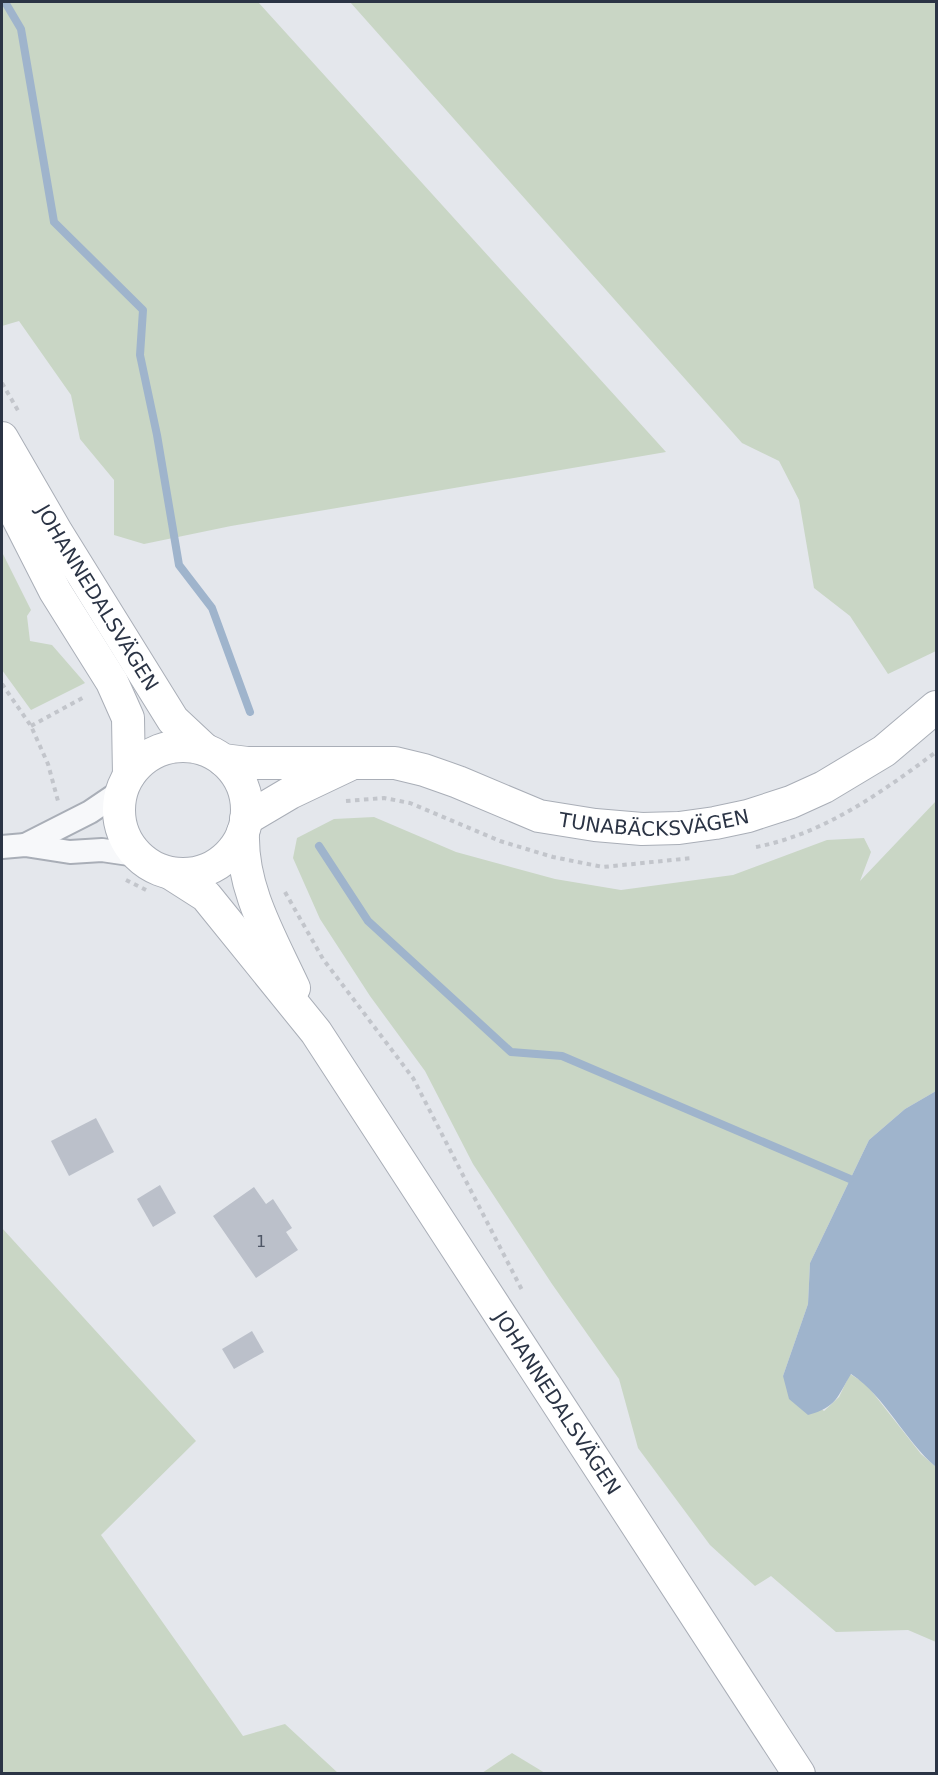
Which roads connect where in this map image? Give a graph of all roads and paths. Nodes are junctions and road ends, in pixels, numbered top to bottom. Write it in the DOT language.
graph roads {
  1 [pos="2,438"];
  2 [pos="2,488"];
  3 [pos="936,707"];
  4 [pos="213,755"];
  5 [pos="351,764"];
  6 [pos="125,783"];
  7 [pos="244,826"];
  8 [pos="25,845"];
  9 [pos="2,847"];
  10 [pos="136,855"];
  11 [pos="170,873"];
  12 [pos="316,1032"];
  13 [pos="799,1773"];
  1 -- 4 [label="main road, JOHANNEDALSVÄGEN"];
  2 -- 6 [label="main road, JOHANNEDALSVÄGEN"];
  3 -- 5 [label="main road, TUNABÄCKSVÄGEN"];
  4 -- 5 [label="main road, TUNABÄCKSVÄGEN"];
  4 -- 6 [label="main road"];
  4 -- 7 [label="main road"];
  5 -- 7 [label="main road, TUNABÄCKSVÄGEN"];
  6 -- 8 [label="street"];
  6 -- 10 [label="main road"];
  7 -- 11 [label="main road"];
  7 -- 12 [label="main road, JOHANNEDALSVÄGEN"];
  8 -- 9 [label="street"];
  8 -- 10 [label="street"];
  10 -- 11 [label="main road"];
  11 -- 12 [label="main road, JOHANNEDALSVÄGEN"];
  12 -- 13 [label="main road, JOHANNEDALSVÄGEN"];
}
